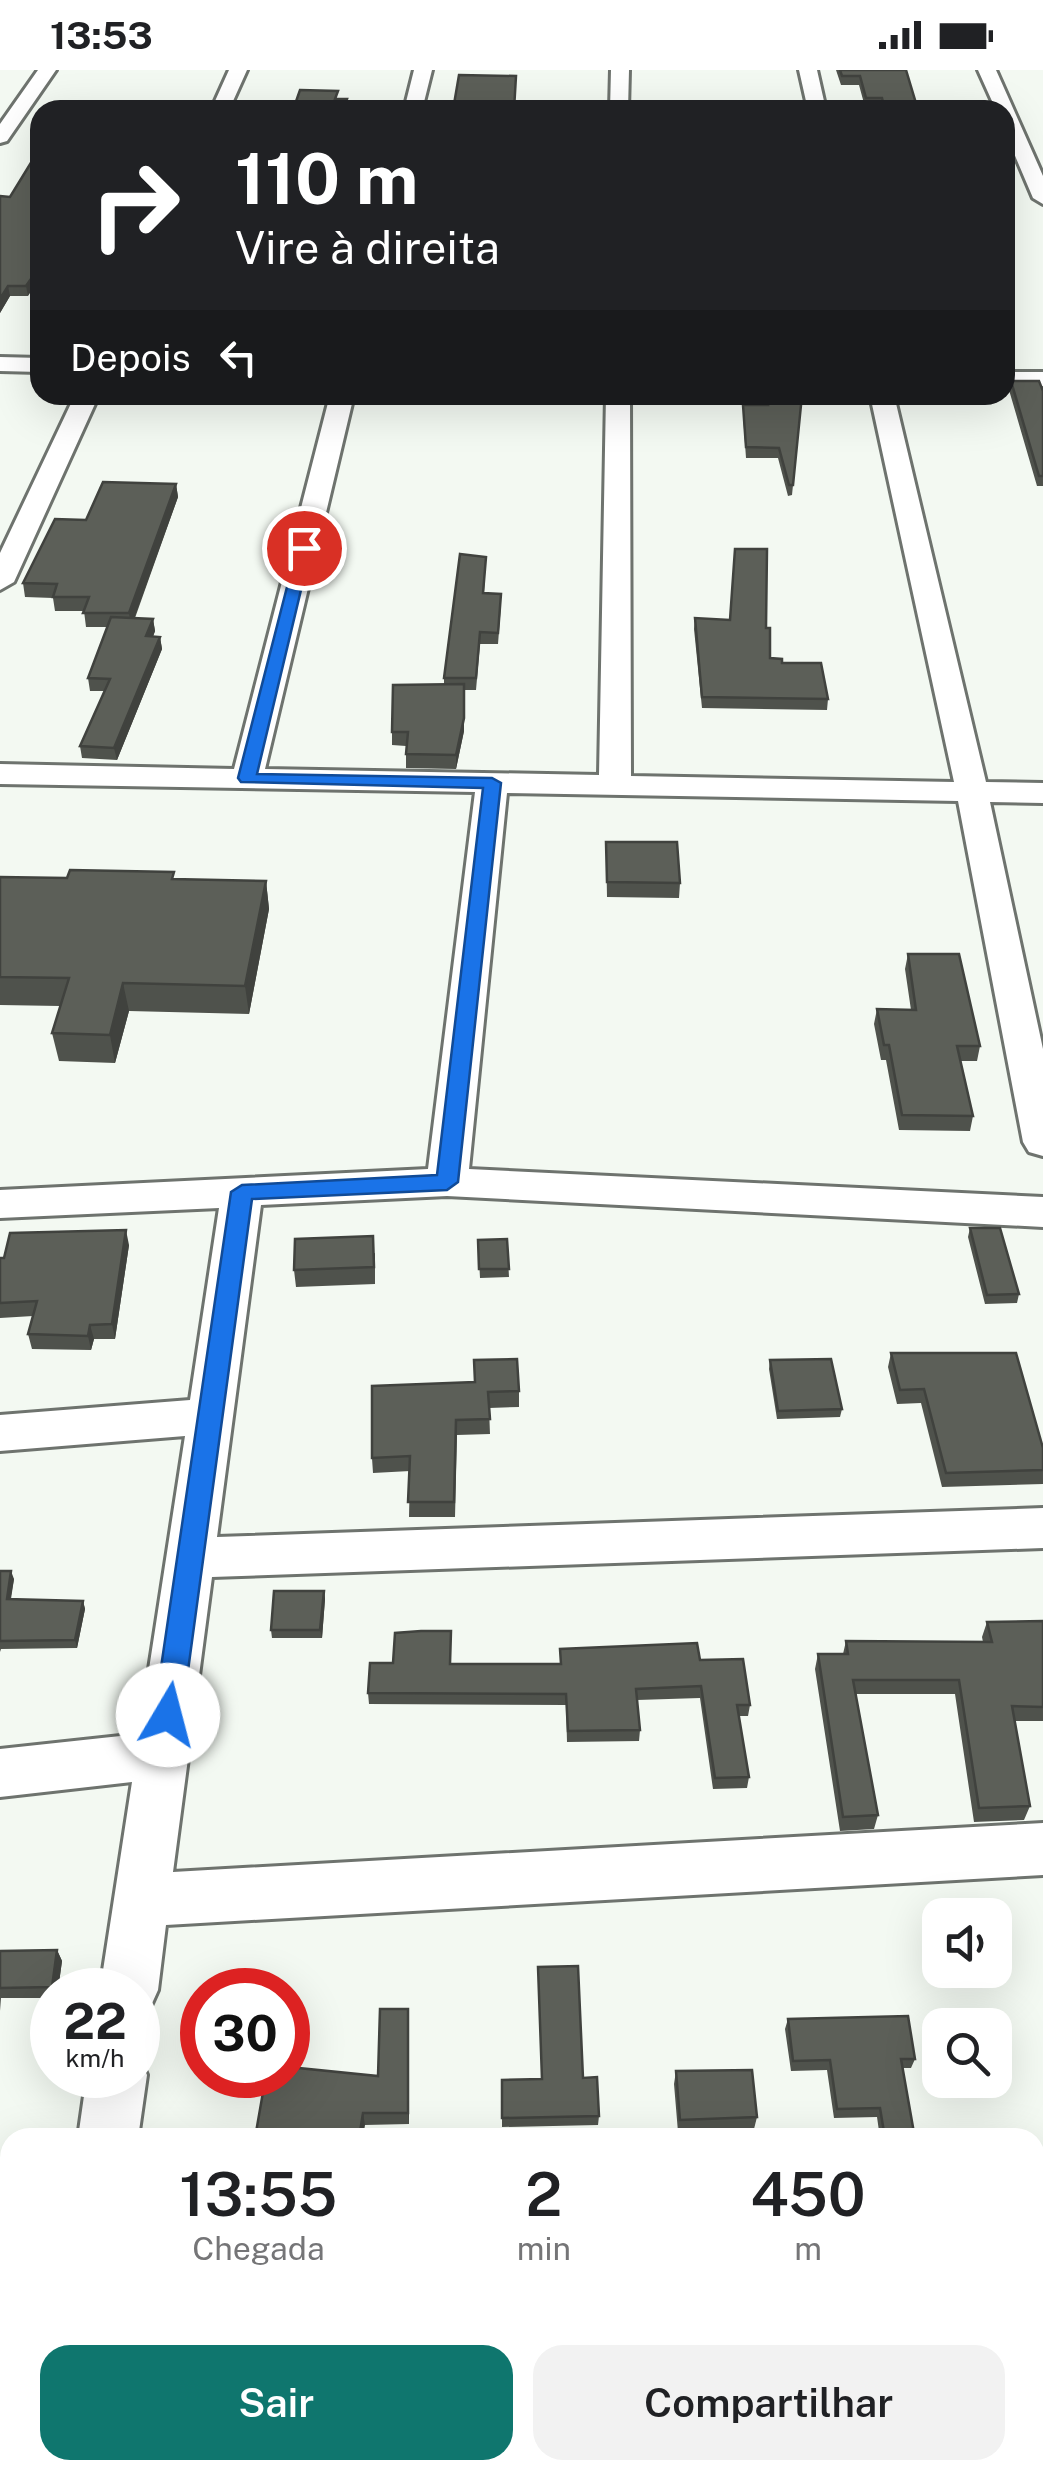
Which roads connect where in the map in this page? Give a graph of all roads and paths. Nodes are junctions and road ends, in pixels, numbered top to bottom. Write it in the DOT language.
graph roads {
  1 [pos="47,70"];
  2 [pos="238,70"];
  3 [pos="423,70"];
  4 [pos="620,70"];
  5 [pos="808,70"];
  6 [pos="987,70"];
  7 [pos="224,100"];
  8 [pos="416,100"];
  9 [pos="620,100"];
  10 [pos="815,100"];
  11 [pos="1000,100"];
  12 [pos="6,134"];
  13 [pos="1015,144"];
  14 [pos="1043,144"];
  15 [pos="1015,149"];
  16 [pos="1043,198"];
  17 [pos="0,364"];
  18 [pos="30,365"];
  19 [pos="1015,378"];
  20 [pos="1043,379"];
  21 [pos="82,405"];
  22 [pos="340,405"];
  23 [pos="618,405"];
  24 [pos="884,405"];
  25 [pos="0,582"];
  26 [pos="0,774"];
  27 [pos="247,778"];
  28 [pos="492,783"];
  29 [pos="615,786"];
  30 [pos="972,792"];
  31 [pos="1043,793"];
  32 [pos="1043,1142"];
  33 [pos="447,1182"];
  34 [pos="242,1192"];
  35 [pos="0,1204"];
  36 [pos="1043,1212"];
  37 [pos="210,1416"];
  38 [pos="0,1432"];
  39 [pos="1043,1528"];
  40 [pos="190,1558"];
  41 [pos="162,1754"];
  42 [pos="0,1773"];
  43 [pos="1043,1849"];
  44 [pos="142,1900"];
  45 [pos="132,1968"];
  46 [pos="114,2098"];
  47 [pos="109,2128"];
  1 -- 12 [label="street"];
  2 -- 7 [label="street"];
  3 -- 8 [label="street"];
  4 -- 9 [label="street"];
  5 -- 10 [label="street"];
  6 -- 11 [label="street"];
  13 -- 14 [label="street"];
  15 -- 16 [label="street"];
  17 -- 18 [label="street"];
  19 -- 20 [label="street"];
  21 -- 25 [label="street"];
  22 -- 27 [label="street"];
  23 -- 29 [label="street"];
  24 -- 30 [label="street"];
  26 -- 27 [label="street"];
  27 -- 28 [label="street"];
  28 -- 29 [label="street"];
  28 -- 33 [label="street"];
  29 -- 30 [label="street"];
  30 -- 31 [label="street"];
  30 -- 32 [label="street"];
  33 -- 34 [label="street"];
  33 -- 36 [label="street"];
  34 -- 35 [label="street"];
  34 -- 37 [label="street"];
  37 -- 38 [label="street"];
  37 -- 40 [label="street"];
  39 -- 40 [label="street"];
  40 -- 41 [label="street"];
  41 -- 42 [label="street"];
  41 -- 44 [label="street"];
  43 -- 44 [label="street"];
  44 -- 45 [label="street"];
  46 -- 47 [label="street"];
}
